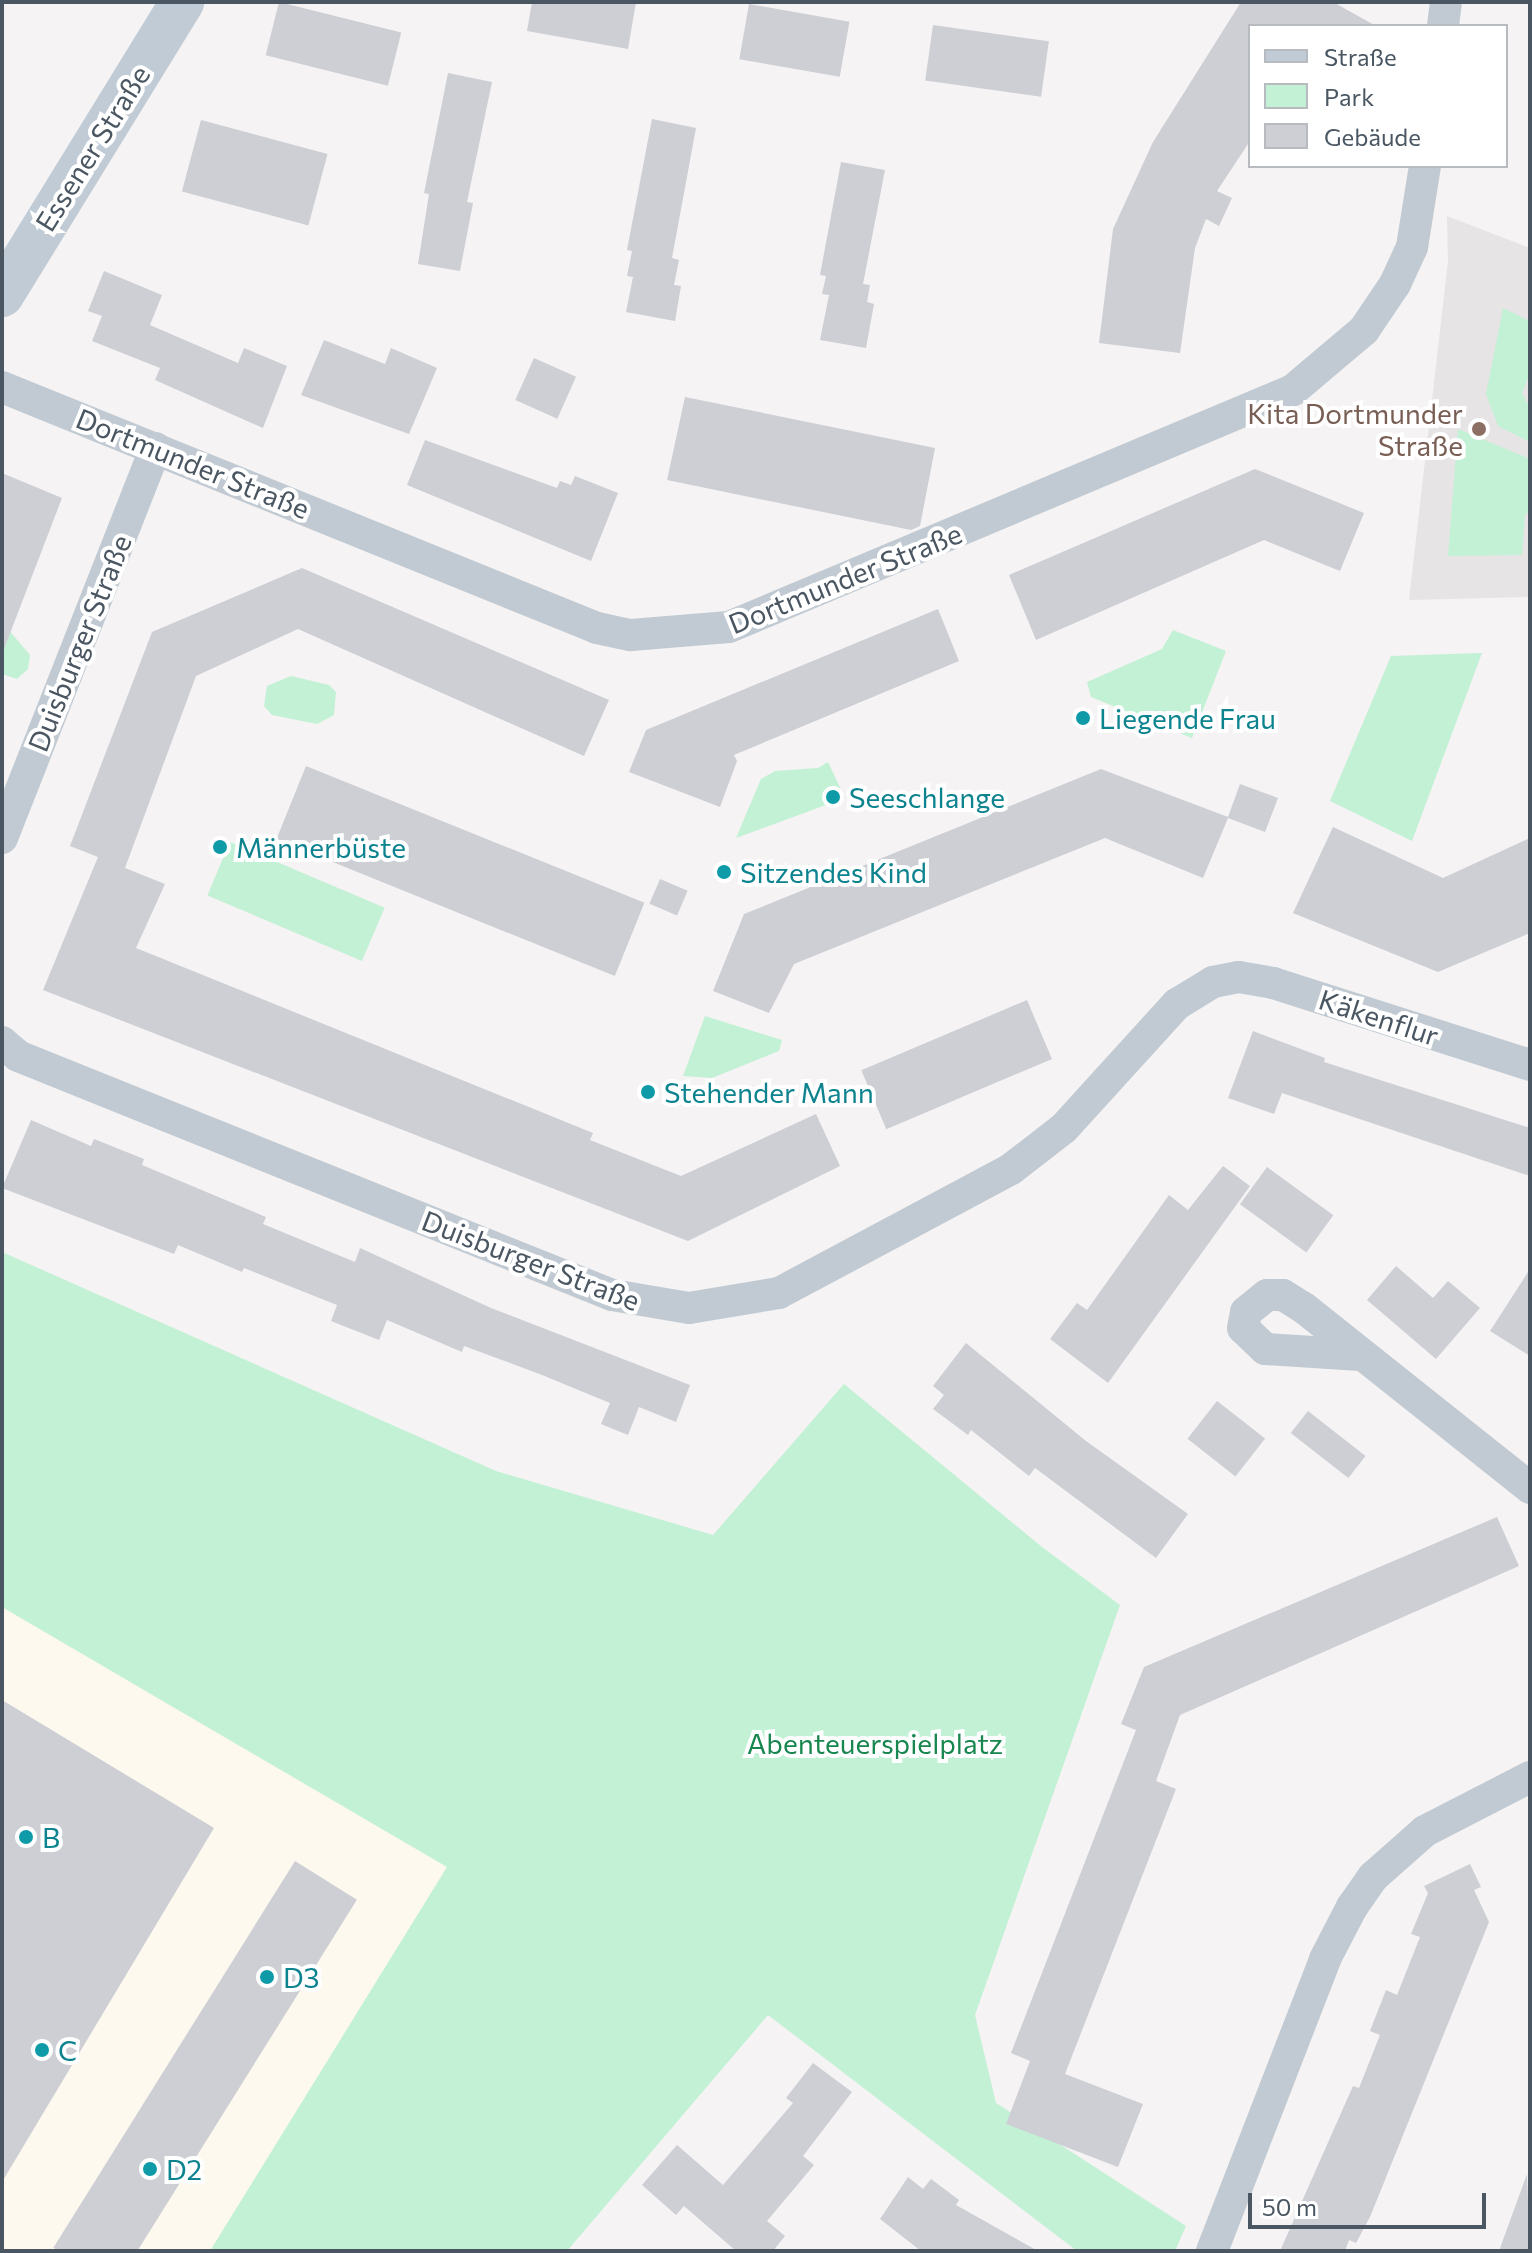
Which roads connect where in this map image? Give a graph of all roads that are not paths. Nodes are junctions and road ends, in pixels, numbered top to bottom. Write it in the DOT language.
graph roads {
  1 [pos="182,2"];
  2 [pos="1446,2"];
  3 [pos="1443,24"];
  4 [pos="1425,168"];
  5 [pos="2,295"];
  6 [pos="2,387"];
  7 [pos="156,448"];
  8 [pos="2,838"];
  9 [pos="1227,978"];
  10 [pos="2,1042"];
  11 [pos="1530,1065"];
  12 [pos="1360,1355"];
  13 [pos="1530,1488"];
  14 [pos="1530,1777"];
  15 [pos="1212,2251"];
  1 -- 5 [label="street, Essener Straße"];
  2 -- 3 [label="street"];
  4 -- 7 [label="street, Dortmunder Straße"];
  6 -- 7 [label="street, Dortmunder Straße"];
  7 -- 8 [label="street, Duisburger Straße"];
  9 -- 10 [label="street, Duisburger Straße"];
  9 -- 11 [label="street, Käkenflur"];
  12 -- 13 [label="street"];
  14 -- 15 [label="street"];
}
